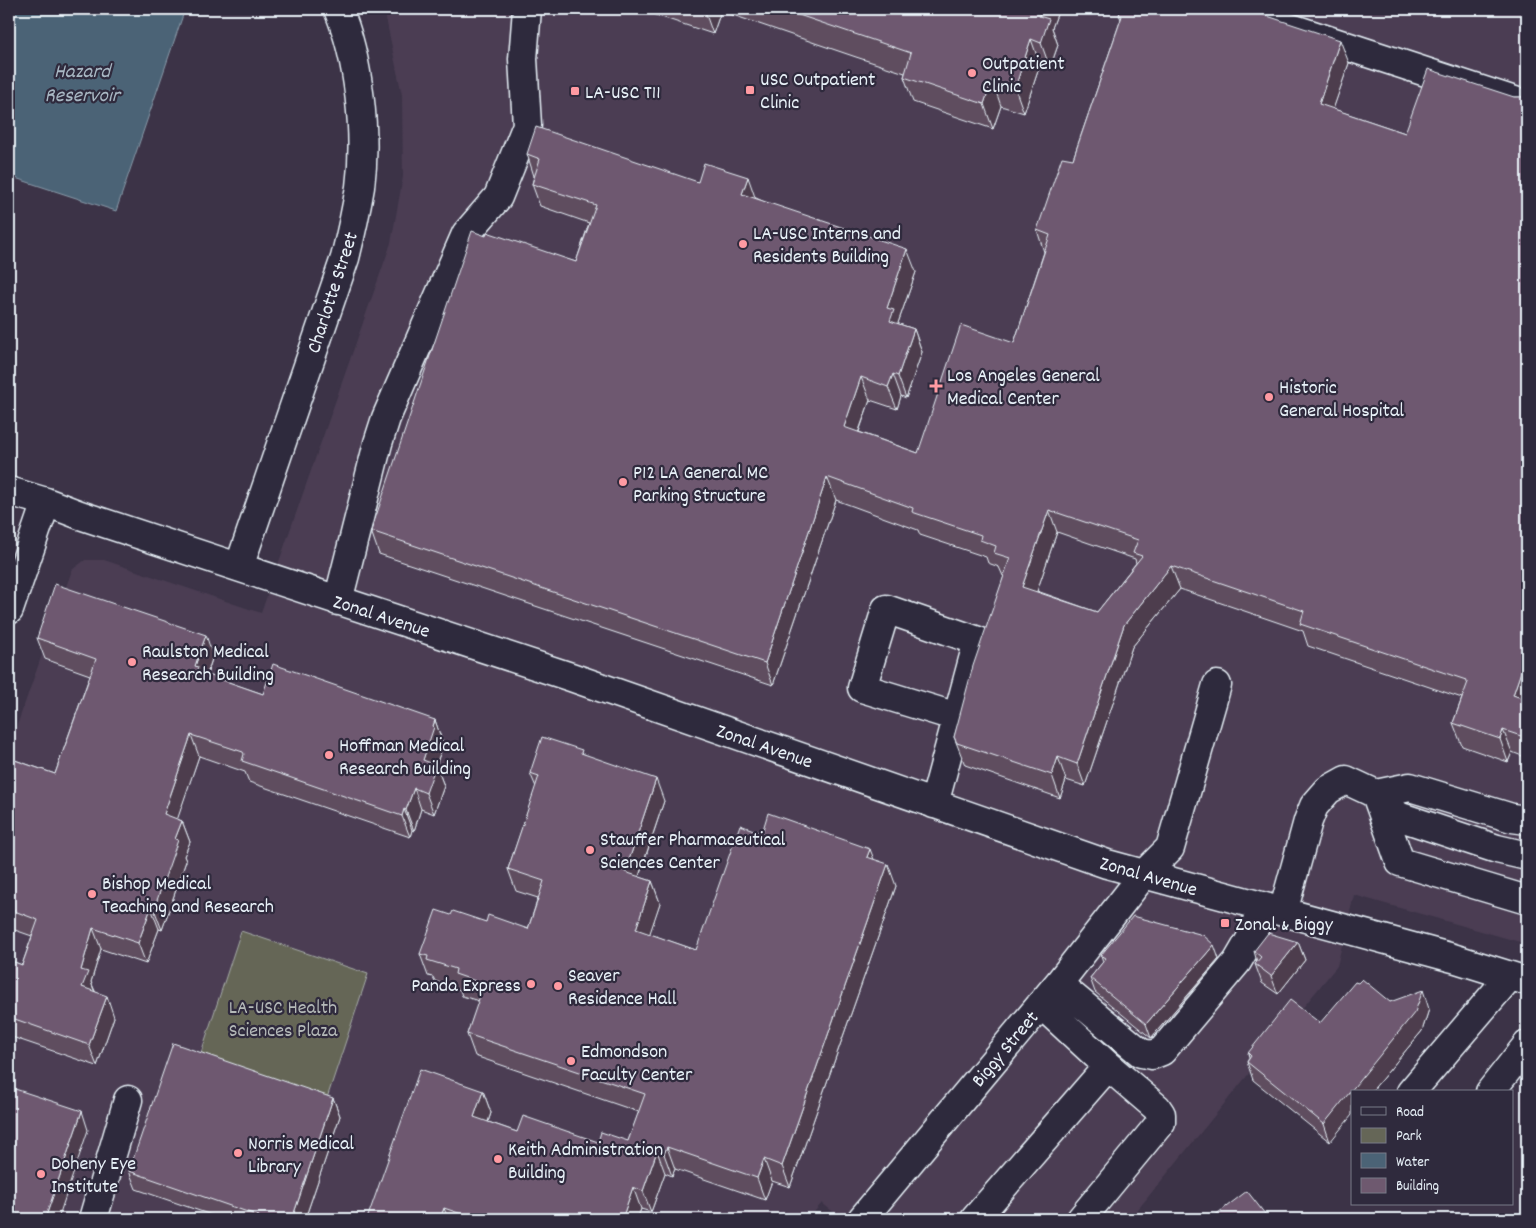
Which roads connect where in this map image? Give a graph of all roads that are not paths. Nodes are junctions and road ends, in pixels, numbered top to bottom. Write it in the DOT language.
graph roads {
  1 [pos="338,9"];
  2 [pos="527,9"];
  3 [pos="1233,9"];
  4 [pos="1527,105"];
  5 [pos="9,491"];
  6 [pos="46,502"];
  7 [pos="239,567"];
  8 [pos="338,601"];
  9 [pos="9,610"];
  10 [pos="1217,685"];
  11 [pos="958,717"];
  12 [pos="1376,794"];
  13 [pos="934,804"];
  14 [pos="1527,820"];
  15 [pos="1527,856"];
  16 [pos="1144,874"];
  17 [pos="1527,900"];
  18 [pos="1273,910"];
  19 [pos="1519,978"];
  20 [pos="1058,984"];
  21 [pos="1040,1004"];
  22 [pos="1527,1045"];
  23 [pos="1101,1059"];
  24 [pos="1413,1090"];
  25 [pos="1492,1090"];
  26 [pos="128,1100"];
  27 [pos="93,1219"];
  28 [pos="862,1219"];
  29 [pos="974,1219"];
  30 [pos="1081,1219"];
  1 -- 7 [label="street, Charlotte Street"];
  2 -- 8 [label="street"];
  3 -- 4 [label="street"];
  5 -- 6 [label="street, Zonal Avenue"];
  6 -- 7 [label="street, Zonal Avenue"];
  6 -- 9 [label="street"];
  7 -- 8 [label="street, Zonal Avenue"];
  8 -- 13 [label="street, Zonal Avenue"];
  10 -- 16 [label="street, Biggy Street"];
  11 -- 11 [label="street"];
  11 -- 13 [label="street"];
  12 -- 14 [label="street"];
  12 -- 15 [label="street"];
  12 -- 17 [label="street"];
  12 -- 18 [label="street"];
  13 -- 16 [label="street, Zonal Avenue"];
  16 -- 18 [label="street, Zonal Avenue"];
  16 -- 20 [label="street, Biggy Street"];
  18 -- 19 [label="street, Zonal Avenue"];
  18 -- 20 [label="street"];
  19 -- 24 [label="street"];
  20 -- 21 [label="street, Biggy Street"];
  21 -- 23 [label="street"];
  21 -- 28 [label="street, Biggy Street"];
  22 -- 25 [label="street"];
  23 -- 29 [label="street"];
  23 -- 30 [label="street"];
  26 -- 27 [label="street"];
}
